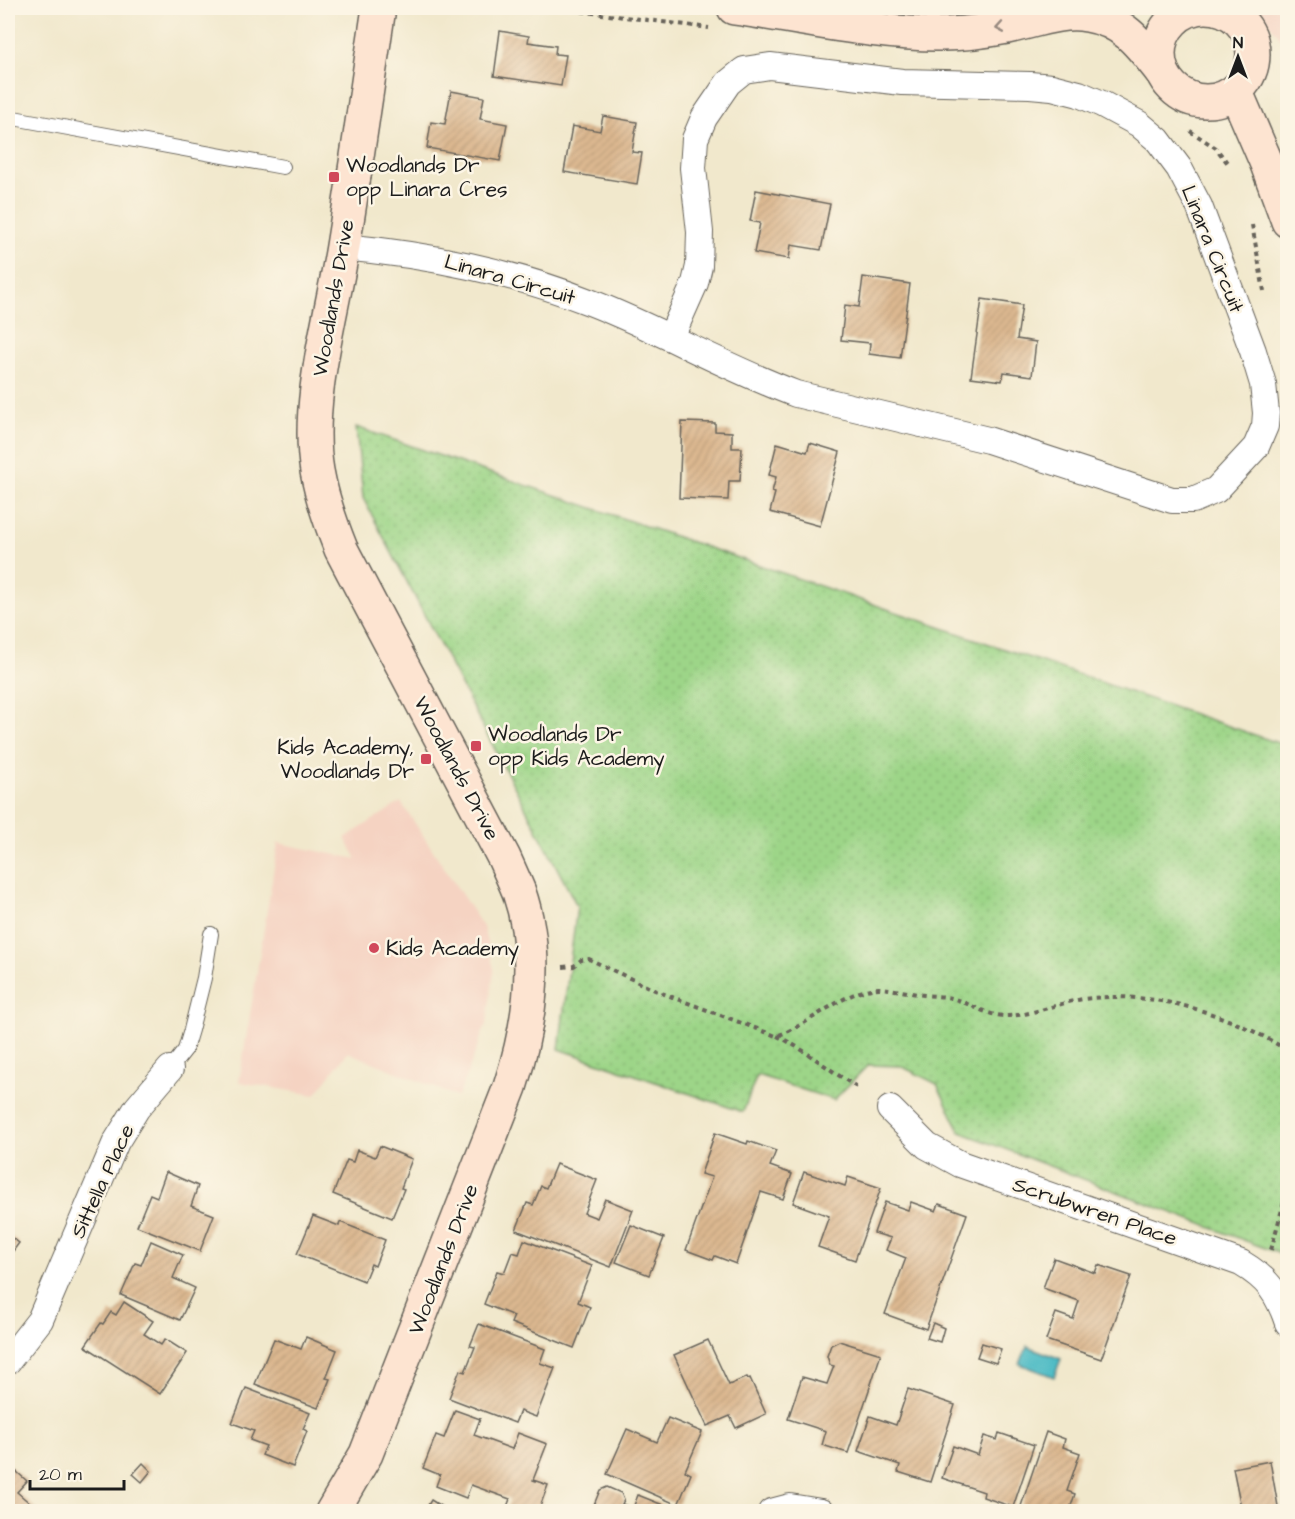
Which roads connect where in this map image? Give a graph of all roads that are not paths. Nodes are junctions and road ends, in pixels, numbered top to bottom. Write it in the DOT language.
graph roads {
  1 [pos="379,8"];
  2 [pos="734,8"];
  3 [pos="1215,8"];
  4 [pos="1161,71"];
  5 [pos="1236,92"];
  6 [pos="8,117"];
  7 [pos="283,167"];
  8 [pos="1287,221"];
  9 [pos="343,247"];
  10 [pos="670,337"];
  11 [pos="212,934"];
  12 [pos="170,1069"];
  13 [pos="890,1109"];
  14 [pos="1287,1323"];
  15 [pos="8,1361"];
  16 [pos="332,1512"];
  17 [pos="771,1512"];
  18 [pos="821,1512"];
  1 -- 9 [label="street, Woodlands Drive"];
  4 -- 2 [label="street, one-way"];
  3 -- 4 [label="street"];
  3 -- 5 [label="street"];
  4 -- 5 [label="street"];
  5 -- 8 [label="street"];
  6 -- 7 [label="lane"];
  9 -- 10 [label="street, Linara Circuit"];
  9 -- 16 [label="street, Woodlands Drive"];
  10 -- 10 [label="street, Linara Circuit"];
  11 -- 12 [label="lane, Sittella Place"];
  12 -- 15 [label="street, Sittella Place"];
  13 -- 14 [label="street, Scrubwren Place"];
  17 -- 18 [label="street"];
}
